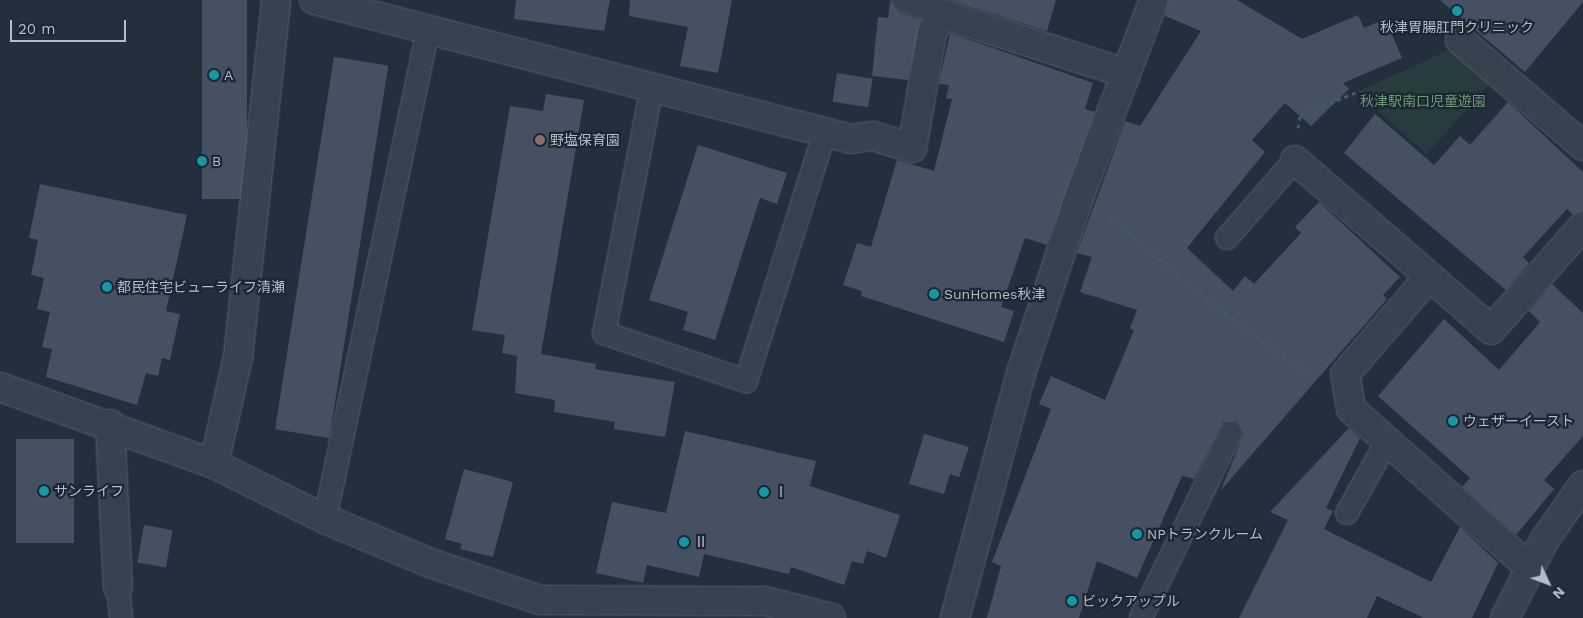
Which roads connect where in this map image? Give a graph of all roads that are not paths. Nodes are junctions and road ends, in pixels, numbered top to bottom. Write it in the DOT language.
graph roads {
  1 [pos="276,0"];
  2 [pos="314,0"];
  3 [pos="903,0"];
  4 [pos="1154,0"];
  5 [pos="942,14"];
  6 [pos="428,30"];
  7 [pos="1460,40"];
  8 [pos="1125,73"];
  9 [pos="652,87"];
  10 [pos="825,132"];
  11 [pos="1583,146"];
  12 [pos="1295,160"];
  13 [pos="1583,226"];
  14 [pos="1227,238"];
  15 [pos="1429,277"];
  16 [pos="0,387"];
  17 [pos="110,424"];
  18 [pos="1231,433"];
  19 [pos="1387,441"];
  20 [pos="214,464"];
  21 [pos="1583,485"];
  22 [pos="1347,513"];
  23 [pos="325,519"];
  24 [pos="1530,568"];
  25 [pos="118,587"];
  26 [pos="538,609"];
  27 [pos="121,618"];
  28 [pos="831,618"];
  29 [pos="955,618"];
  30 [pos="1140,618"];
  31 [pos="1505,618"];
  1 -- 20 [label="street"];
  2 -- 6 [label="street"];
  3 -- 5 [label="lane"];
  4 -- 8 [label="street"];
  5 -- 8 [label="street"];
  5 -- 10 [label="street"];
  6 -- 9 [label="street"];
  6 -- 23 [label="lane"];
  7 -- 11 [label="street"];
  8 -- 29 [label="street"];
  9 -- 10 [label="street"];
  9 -- 10 [label="lane"];
  12 -- 14 [label="lane"];
  12 -- 15 [label="street"];
  13 -- 15 [label="street"];
  15 -- 19 [label="street"];
  16 -- 17 [label="street"];
  17 -- 20 [label="street"];
  17 -- 25 [label="street"];
  18 -- 30 [label="lane"];
  19 -- 22 [label="lane"];
  19 -- 24 [label="street"];
  20 -- 23 [label="street"];
  21 -- 24 [label="street"];
  23 -- 26 [label="street"];
  24 -- 31 [label="street"];
  25 -- 27 [label="lane"];
  26 -- 28 [label="street"];
}
